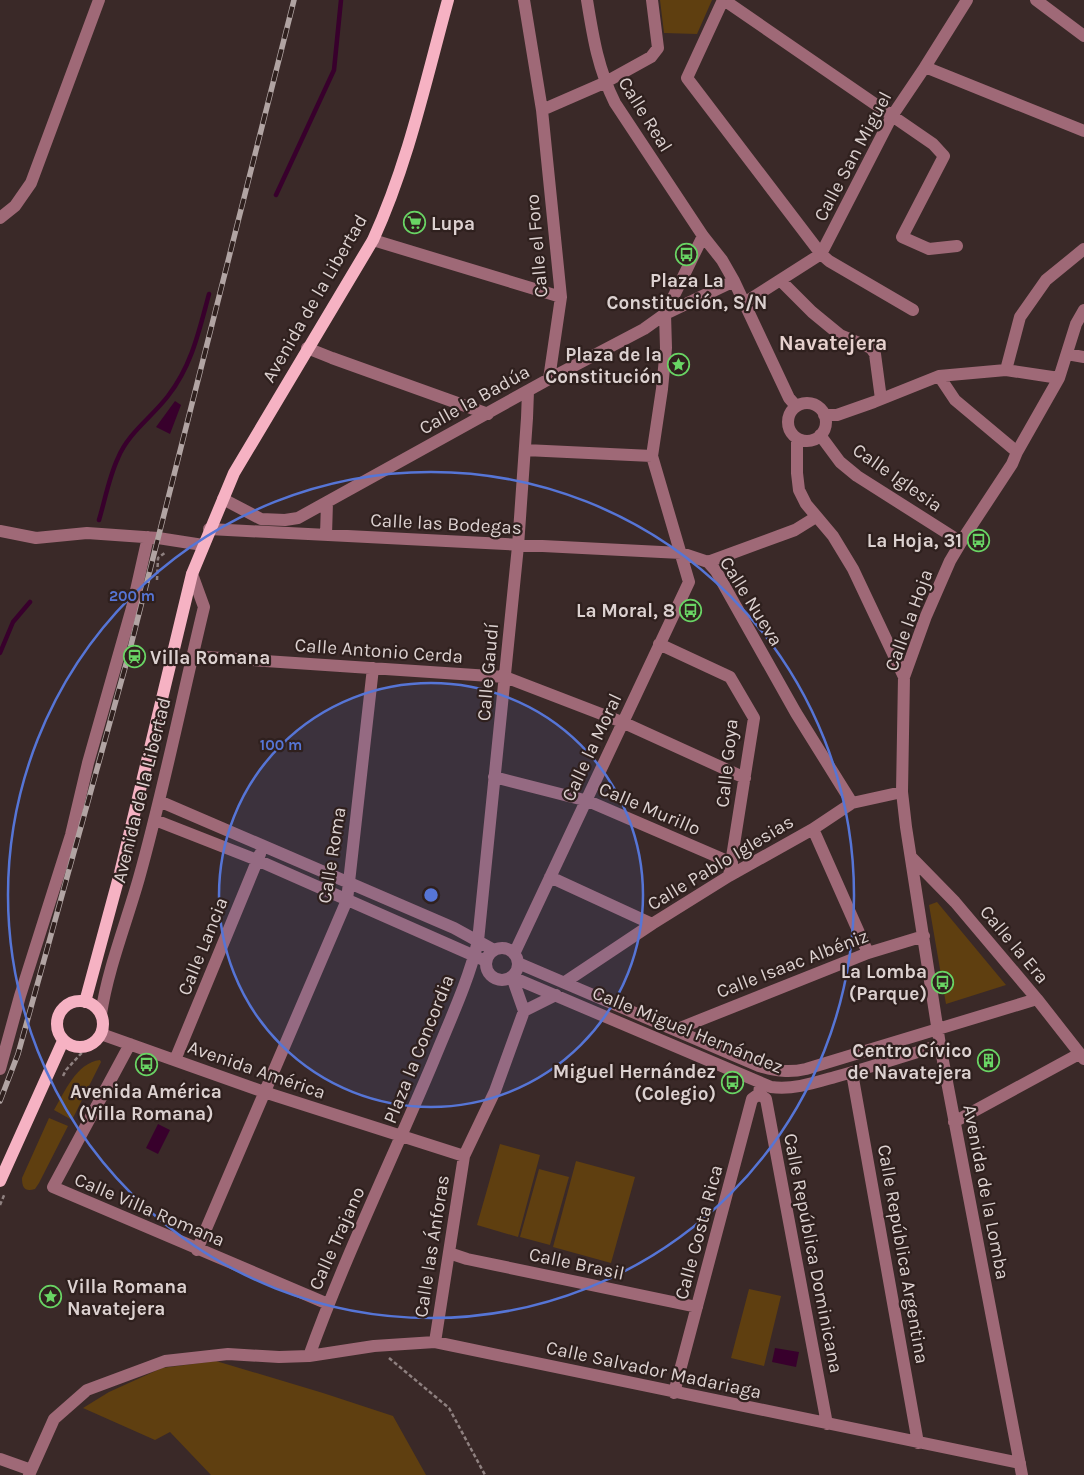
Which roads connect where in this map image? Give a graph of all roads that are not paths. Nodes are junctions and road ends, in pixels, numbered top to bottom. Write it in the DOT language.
graph roads {
  1 [pos="99,0"];
  2 [pos="448,0"];
  3 [pos="524,0"];
  4 [pos="587,0"];
  5 [pos="652,0"];
  6 [pos="724,0"];
  7 [pos="966,0"];
  8 [pos="1036,0"];
  9 [pos="1084,36"];
  10 [pos="925,67"];
  11 [pos="604,83"];
  12 [pos="542,110"];
  13 [pos="892,116"];
  14 [pos="1084,131"];
  15 [pos="0,218"];
  16 [pos="702,236"];
  17 [pos="373,240"];
  18 [pos="958,246"];
  19 [pos="1084,249"];
  20 [pos="821,254"];
  21 [pos="780,280"];
  22 [pos="734,281"];
  23 [pos="561,297"];
  24 [pos="744,303"];
  25 [pos="914,310"];
  26 [pos="1084,310"];
  27 [pos="665,314"];
  28 [pos="307,348"];
  29 [pos="1067,354"];
  30 [pos="1084,357"];
  31 [pos="1006,370"];
  32 [pos="939,376"];
  33 [pos="1059,378"];
  34 [pos="549,379"];
  35 [pos="528,391"];
  36 [pos="881,399"];
  37 [pos="796,406"];
  38 [pos="488,414"];
  39 [pos="824,414"];
  40 [pos="820,435"];
  41 [pos="797,438"];
  42 [pos="525,450"];
  43 [pos="1017,452"];
  44 [pos="652,456"];
  45 [pos="222,499"];
  46 [pos="327,502"];
  47 [pos="298,518"];
  48 [pos="816,518"];
  49 [pos="210,529"];
  50 [pos="0,531"];
  51 [pos="274,533"];
  52 [pos="326,535"];
  53 [pos="148,537"];
  54 [pos="961,542"];
  55 [pos="203,545"];
  56 [pos="518,546"];
  57 [pos="681,554"];
  58 [pos="708,562"];
  59 [pos="192,574"];
  60 [pos="659,644"];
  61 [pos="192,656"];
  62 [pos="373,668"];
  63 [pos="504,677"];
  64 [pos="904,677"];
  65 [pos="622,722"];
  66 [pos="494,777"];
  67 [pos="745,778"];
  68 [pos="902,792"];
  69 [pos="159,801"];
  70 [pos="588,801"];
  71 [pos="852,803"];
  72 [pos="155,820"];
  73 [pos="813,829"];
  74 [pos="264,846"];
  75 [pos="911,857"];
  76 [pos="258,860"];
  77 [pos="731,869"];
  78 [pos="550,877"];
  79 [pos="350,882"];
  80 [pos="348,900"];
  81 [pos="652,924"];
  82 [pos="924,936"];
  83 [pos="478,941"];
  84 [pos="494,950"];
  85 [pos="868,953"];
  86 [pos="516,958"];
  87 [pos="480,959"];
  88 [pos="512,977"];
  89 [pos="565,982"];
  90 [pos="556,995"];
  91 [pos="1037,999"];
  92 [pos="86,1002"];
  93 [pos="524,1011"];
  94 [pos="101,1014"];
  95 [pos="676,1030"];
  96 [pos="938,1030"];
  97 [pos="101,1034"];
  98 [pos="63,1041"];
  99 [pos="130,1044"];
  100 [pos="940,1045"];
  101 [pos="1082,1057"];
  102 [pos="175,1060"];
  103 [pos="0,1069"];
  104 [pos="852,1072"];
  105 [pos="760,1089"];
  106 [pos="264,1092"];
  107 [pos="954,1122"];
  108 [pos="401,1137"];
  109 [pos="464,1156"];
  110 [pos="0,1181"];
  111 [pos="196,1250"];
  112 [pos="449,1253"];
  113 [pos="328,1304"];
  114 [pos="698,1307"];
  115 [pos="435,1342"];
  116 [pos="309,1356"];
  117 [pos="674,1393"];
  118 [pos="827,1424"];
  119 [pos="918,1443"];
  120 [pos="0,1459"];
  121 [pos="1021,1469"];
  122 [pos="30,1473"];
  1 -- 15 [label="street"];
  2 -- 17 [label="main road, Avenida de la Libertad"];
  3 -- 12 [label="street, Calle el Foro"];
  4 -- 11 [label="street, Calle Real"];
  5 -- 11 [label="street"];
  6 -- 13 [label="street"];
  6 -- 20 [label="street"];
  7 -- 10 [label="street, Calle San Miguel"];
  8 -- 9 [label="street"];
  10 -- 13 [label="street, Calle San Miguel"];
  10 -- 14 [label="street"];
  11 -- 12 [label="street"];
  11 -- 16 [label="street, Calle Real"];
  12 -- 23 [label="street, Calle el Foro"];
  13 -- 18 [label="street"];
  13 -- 20 [label="street, Calle San Miguel"];
  16 -- 22 [label="street"];
  16 -- 27 [label="street, Calle la Badúa"];
  17 -- 23 [label="street"];
  17 -- 28 [label="main road, Avenida de la Libertad"];
  19 -- 31 [label="street"];
  20 -- 21 [label="street"];
  20 -- 25 [label="street"];
  21 -- 24 [label="street"];
  21 -- 36 [label="street"];
  22 -- 24 [label="street"];
  22 -- 27 [label="street, Calle la Badúa"];
  23 -- 34 [label="street, Calle el Foro"];
  24 -- 37 [label="street"];
  26 -- 29 [label="street, Calle la Hoja"];
  27 -- 34 [label="street, Calle la Badúa"];
  27 -- 44 [label="street"];
  28 -- 38 [label="street"];
  28 -- 45 [label="main road, Avenida de la Libertad"];
  29 -- 30 [label="street"];
  29 -- 33 [label="street, Calle la Hoja"];
  31 -- 32 [label="street"];
  31 -- 33 [label="street"];
  32 -- 36 [label="street"];
  32 -- 43 [label="street"];
  33 -- 43 [label="street, Calle la Hoja"];
  34 -- 35 [label="street, Calle la Badúa"];
  35 -- 38 [label="street, Calle la Badúa"];
  35 -- 42 [label="street, Calle Gaudí"];
  36 -- 39 [label="street"];
  37 -- 39 [label="street"];
  37 -- 41 [label="street"];
  38 -- 46 [label="street, Calle la Badúa"];
  39 -- 40 [label="street"];
  40 -- 41 [label="street"];
  40 -- 54 [label="street, Calle Iglesia"];
  41 -- 48 [label="street"];
  42 -- 44 [label="street"];
  42 -- 56 [label="street, Calle Gaudí"];
  43 -- 54 [label="street, Calle la Hoja"];
  44 -- 57 [label="street"];
  45 -- 47 [label="street, Calle la Badúa"];
  45 -- 49 [label="main road, Avenida de la Libertad"];
  46 -- 47 [label="street, Calle la Badúa"];
  46 -- 52 [label="street"];
  47 -- 51 [label="street"];
  48 -- 58 [label="street"];
  48 -- 64 [label="street"];
  49 -- 51 [label="street, Calle las Bodegas"];
  49 -- 55 [label="main road, Avenida de la Libertad"];
  50 -- 53 [label="street"];
  51 -- 52 [label="street, Calle las Bodegas"];
  52 -- 56 [label="street, Calle las Bodegas"];
  53 -- 55 [label="street"];
  53 -- 103 [label="street"];
  54 -- 64 [label="street, Calle la Hoja"];
  55 -- 59 [label="main road, Avenida de la Libertad"];
  56 -- 57 [label="street, Calle las Bodegas"];
  56 -- 63 [label="street, Calle Gaudí"];
  57 -- 58 [label="street, Calle Nueva"];
  57 -- 60 [label="street, Calle la Moral"];
  58 -- 71 [label="street, Calle Nueva"];
  59 -- 61 [label="street, Avenida de la Libertad"];
  59 -- 92 [label="main road, Avenida de la Libertad"];
  60 -- 65 [label="street, Calle la Moral"];
  60 -- 67 [label="street, Calle Goya"];
  61 -- 62 [label="street, Calle Antonio Cerda"];
  61 -- 69 [label="street, Avenida de la Libertad"];
  62 -- 63 [label="street, Calle Antonio Cerda"];
  62 -- 79 [label="street, Calle Roma"];
  63 -- 65 [label="street, Calle Antonio Cerda"];
  63 -- 66 [label="street, Calle Gaudí"];
  64 -- 68 [label="street, Calle la Hoja"];
  65 -- 67 [label="street, Calle Antonio Cerda"];
  65 -- 70 [label="street, Calle la Moral"];
  66 -- 70 [label="street, Calle Murillo"];
  66 -- 83 [label="street, Calle Gaudí"];
  67 -- 77 [label="street, Calle Goya"];
  68 -- 71 [label="street, Calle Pablo Iglesias"];
  68 -- 75 [label="street, Calle la Hoja"];
  69 -- 72 [label="street, Avenida de la Libertad"];
  69 -- 74 [label="street"];
  70 -- 77 [label="street, Calle Murillo"];
  70 -- 78 [label="street, Calle la Moral"];
  71 -- 73 [label="street, Calle Pablo Iglesias"];
  72 -- 76 [label="street"];
  72 -- 94 [label="street, Avenida de la Libertad"];
  73 -- 77 [label="street, Calle Pablo Iglesias"];
  73 -- 85 [label="street"];
  74 -- 76 [label="street, Calle Lancia"];
  74 -- 79 [label="street"];
  75 -- 82 [label="street, Avenida de la Lomba"];
  75 -- 91 [label="street, Calle la Era"];
  76 -- 80 [label="street"];
  76 -- 102 [label="street, Calle Lancia"];
  77 -- 81 [label="street, Calle Pablo Iglesias"];
  78 -- 81 [label="street"];
  78 -- 86 [label="street, Calle la Moral"];
  79 -- 80 [label="street, Calle Roma"];
  79 -- 83 [label="street"];
  80 -- 87 [label="street"];
  80 -- 106 [label="street, Calle Roma"];
  81 -- 89 [label="street, Calle Pablo Iglesias"];
  82 -- 85 [label="street, Calle Isaac Albéniz"];
  82 -- 96 [label="street, Avenida de la Lomba"];
  83 -- 84 [label="street"];
  83 -- 87 [label="street, Calle Gaudí"];
  84 -- 86 [label="street"];
  84 -- 87 [label="street"];
  85 -- 95 [label="street, Calle Isaac Albéniz"];
  86 -- 88 [label="street"];
  86 -- 89 [label="street, Calle Miguel Hernández"];
  87 -- 88 [label="street"];
  87 -- 108 [label="street, Plaza la Concordia"];
  88 -- 90 [label="street, Calle Miguel Hernández"];
  88 -- 93 [label="street"];
  89 -- 95 [label="street, Calle Miguel Hernández"];
  90 -- 93 [label="street"];
  90 -- 105 [label="street, Calle Miguel Hernández"];
  91 -- 96 [label="street, Calle Miguel Hernández"];
  91 -- 101 [label="street, Calle la Era"];
  92 -- 94 [label="main road"];
  92 -- 98 [label="main road"];
  93 -- 109 [label="street"];
  94 -- 97 [label="main road"];
  95 -- 96 [label="street, Calle Miguel Hernández"];
  96 -- 100 [label="street, Avenida de la Lomba"];
  97 -- 98 [label="main road"];
  97 -- 99 [label="street, Avenida América"];
  98 -- 110 [label="main road"];
  99 -- 102 [label="street, Avenida América"];
  99 -- 111 [label="street, Calle Villa Romana"];
  100 -- 104 [label="street, Calle Miguel Hernández"];
  100 -- 107 [label="street, Avenida de la Lomba"];
  101 -- 107 [label="street"];
  102 -- 106 [label="street, Avenida América"];
  104 -- 105 [label="street, Calle Miguel Hernández"];
  104 -- 119 [label="street, Calle República Argentina"];
  105 -- 114 [label="street, Calle Costa Rica"];
  105 -- 118 [label="street, Calle República Dominicana"];
  106 -- 108 [label="street, Avenida América"];
  106 -- 111 [label="street, Calle Roma"];
  107 -- 121 [label="street, Avenida de la Lomba"];
  108 -- 109 [label="street, Plaza la Concordia"];
  108 -- 113 [label="street, Calle Trajano"];
  109 -- 112 [label="street, Calle las Ánforas"];
  111 -- 113 [label="street, Calle Villa Romana"];
  112 -- 114 [label="street, Calle Brasil"];
  112 -- 115 [label="street, Calle las Ánforas"];
  113 -- 116 [label="street, Calle Trajano"];
  114 -- 117 [label="street, Calle Costa Rica"];
  115 -- 116 [label="street, Calle Salvador Madariaga"];
  115 -- 117 [label="street, Calle Salvador Madariaga"];
  116 -- 122 [label="street, Calle Salvador Madariaga"];
  117 -- 118 [label="street, Calle Salvador Madariaga"];
  118 -- 119 [label="street, Calle Salvador Madariaga"];
  119 -- 121 [label="street, Calle Salvador Madariaga"];
  120 -- 122 [label="street"];
}
